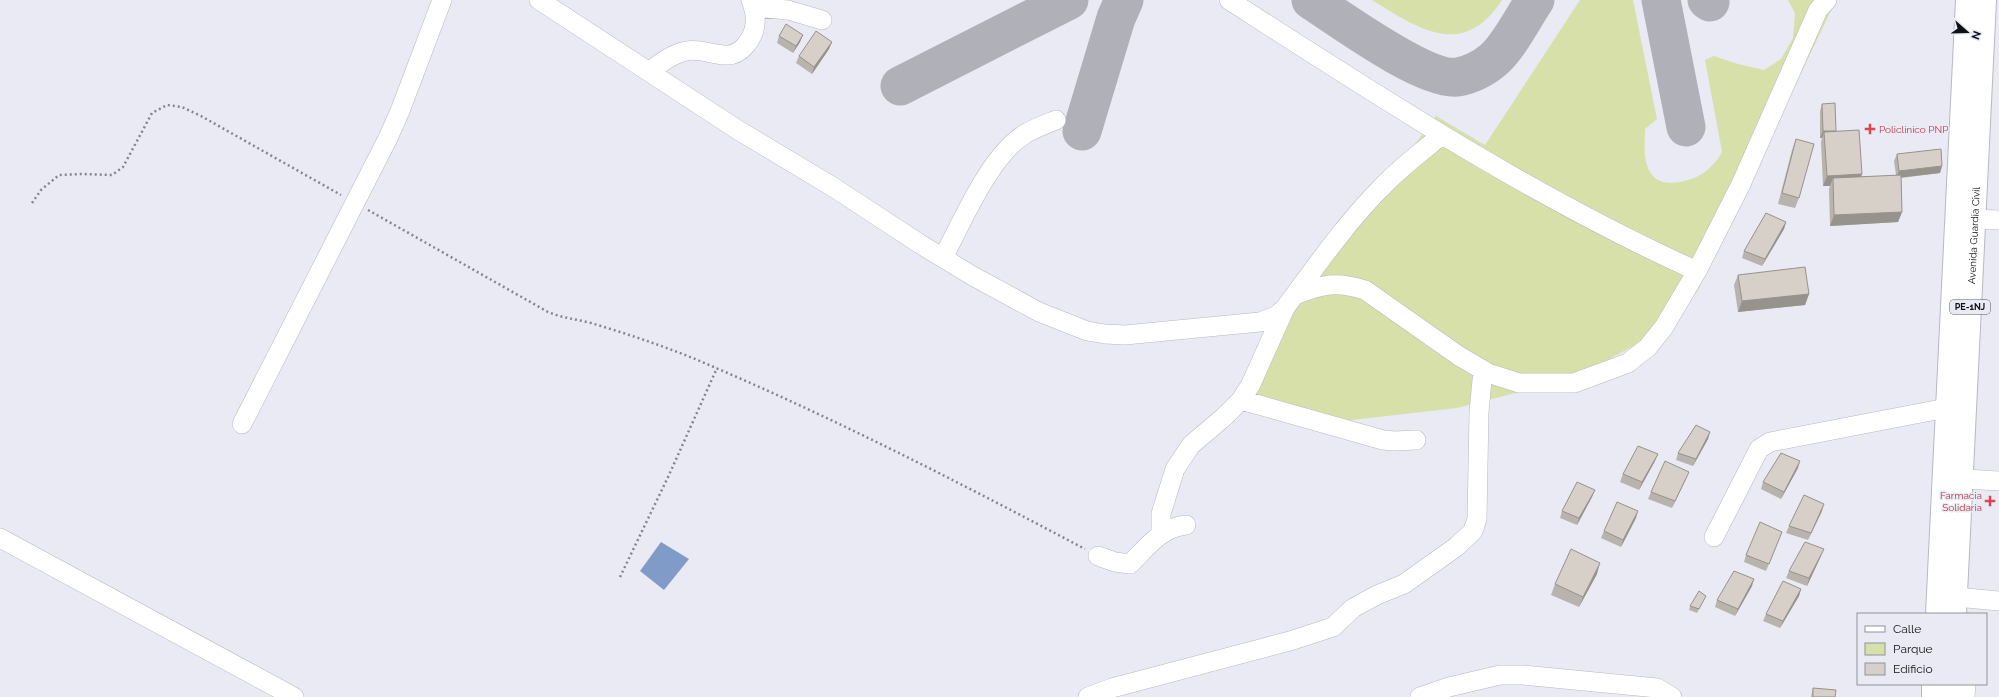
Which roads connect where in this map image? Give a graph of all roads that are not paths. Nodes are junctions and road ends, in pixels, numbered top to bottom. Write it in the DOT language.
graph roads {
  1 [pos="442,0"];
  2 [pos="539,0"];
  3 [pos="1228,0"];
  4 [pos="1968,0"];
  5 [pos="1985,0"];
  6 [pos="752,3"];
  7 [pos="1821,3"];
  8 [pos="822,20"];
  9 [pos="649,72"];
  10 [pos="1972,88"];
  11 [pos="1056,120"];
  12 [pos="1442,135"];
  13 [pos="1974,219"];
  14 [pos="1999,220"];
  15 [pos="943,258"];
  16 [pos="1697,271"];
  17 [pos="1290,301"];
  18 [pos="1483,370"];
  19 [pos="1241,400"];
  20 [pos="1956,406"];
  21 [pos="242,424"];
  22 [pos="1416,440"];
  23 [pos="1953,478"];
  24 [pos="1999,481"];
  25 [pos="1186,525"];
  26 [pos="1161,534"];
  27 [pos="1714,536"];
  28 [pos="0,538"];
  29 [pos="1098,556"];
  30 [pos="1999,601"];
  31 [pos="1963,606"];
  32 [pos="1937,613"];
  33 [pos="1449,692"];
  34 [pos="294,697"];
  35 [pos="1088,697"];
  36 [pos="1420,697"];
  37 [pos="1672,697"];
  1 -- 21 [label="street"];
  2 -- 9 [label="street"];
  3 -- 12 [label="street"];
  4 -- 10 [label="main road, Avenida Guardia Civil / PE-1NJ"];
  5 -- 10 [label="main road, Avenida Guardia Civil / PE-1NJ"];
  6 -- 8 [label="street"];
  6 -- 9 [label="street"];
  7 -- 16 [label="street"];
  9 -- 15 [label="street"];
  10 -- 13 [label="main road, Avenida Guardia Civil / PE-1NJ"];
  10 -- 20 [label="main road, Avenida Guardia Civil / PE-1NJ"];
  11 -- 15 [label="street"];
  12 -- 16 [label="street"];
  12 -- 17 [label="street"];
  13 -- 14 [label="street"];
  13 -- 20 [label="main road, Avenida Guardia Civil / PE-1NJ"];
  15 -- 17 [label="street"];
  16 -- 18 [label="street"];
  17 -- 18 [label="street"];
  17 -- 19 [label="street"];
  18 -- 35 [label="street"];
  19 -- 22 [label="street"];
  19 -- 26 [label="street"];
  20 -- 23 [label="main road, Avenida Guardia Civil / PE-1NJ"];
  20 -- 27 [label="street"];
  23 -- 24 [label="street"];
  23 -- 31 [label="main road, Avenida Guardia Civil / PE-1NJ"];
  23 -- 32 [label="main road, Avenida Guardia Civil / PE-1NJ"];
  25 -- 26 [label="street"];
  26 -- 29 [label="street"];
  28 -- 34 [label="street"];
  30 -- 31 [label="street"];
  33 -- 36 [label="street"];
  33 -- 37 [label="street"];
}
